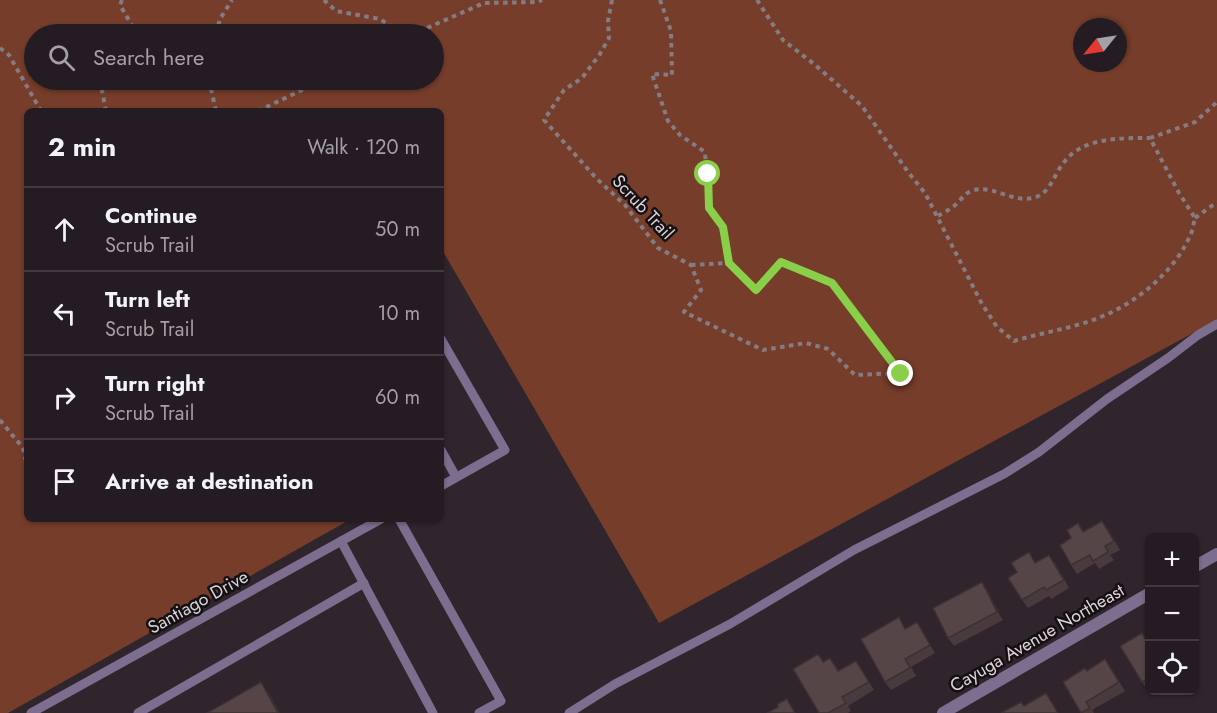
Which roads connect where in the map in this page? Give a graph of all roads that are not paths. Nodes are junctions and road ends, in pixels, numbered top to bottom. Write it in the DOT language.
graph roads {
  1 [pos="1217,324"];
  2 [pos="444,344"];
  3 [pos="444,455"];
  4 [pos="456,477"];
  5 [pos="444,484"];
  6 [pos="376,522"];
  7 [pos="401,522"];
  8 [pos="341,541"];
  9 [pos="1217,554"];
  10 [pos="1199,564"];
  11 [pos="364,583"];
  12 [pos="1145,595"];
  13 [pos="497,709"];
  14 [pos="31,713"];
  15 [pos="138,713"];
  16 [pos="432,713"];
  17 [pos="479,713"];
  18 [pos="569,713"];
  19 [pos="943,713"];
  1 -- 18 [label="lane"];
  2 -- 4 [label="lane"];
  3 -- 4 [label="lane"];
  4 -- 5 [label="lane"];
  6 -- 8 [label="lane, Santiago Drive"];
  7 -- 13 [label="lane"];
  8 -- 11 [label="lane"];
  8 -- 14 [label="lane, Santiago Drive"];
  9 -- 10 [label="street"];
  11 -- 15 [label="lane"];
  11 -- 16 [label="lane"];
  12 -- 19 [label="street, Cayuga Avenue Northeast"];
  13 -- 17 [label="lane"];
}
